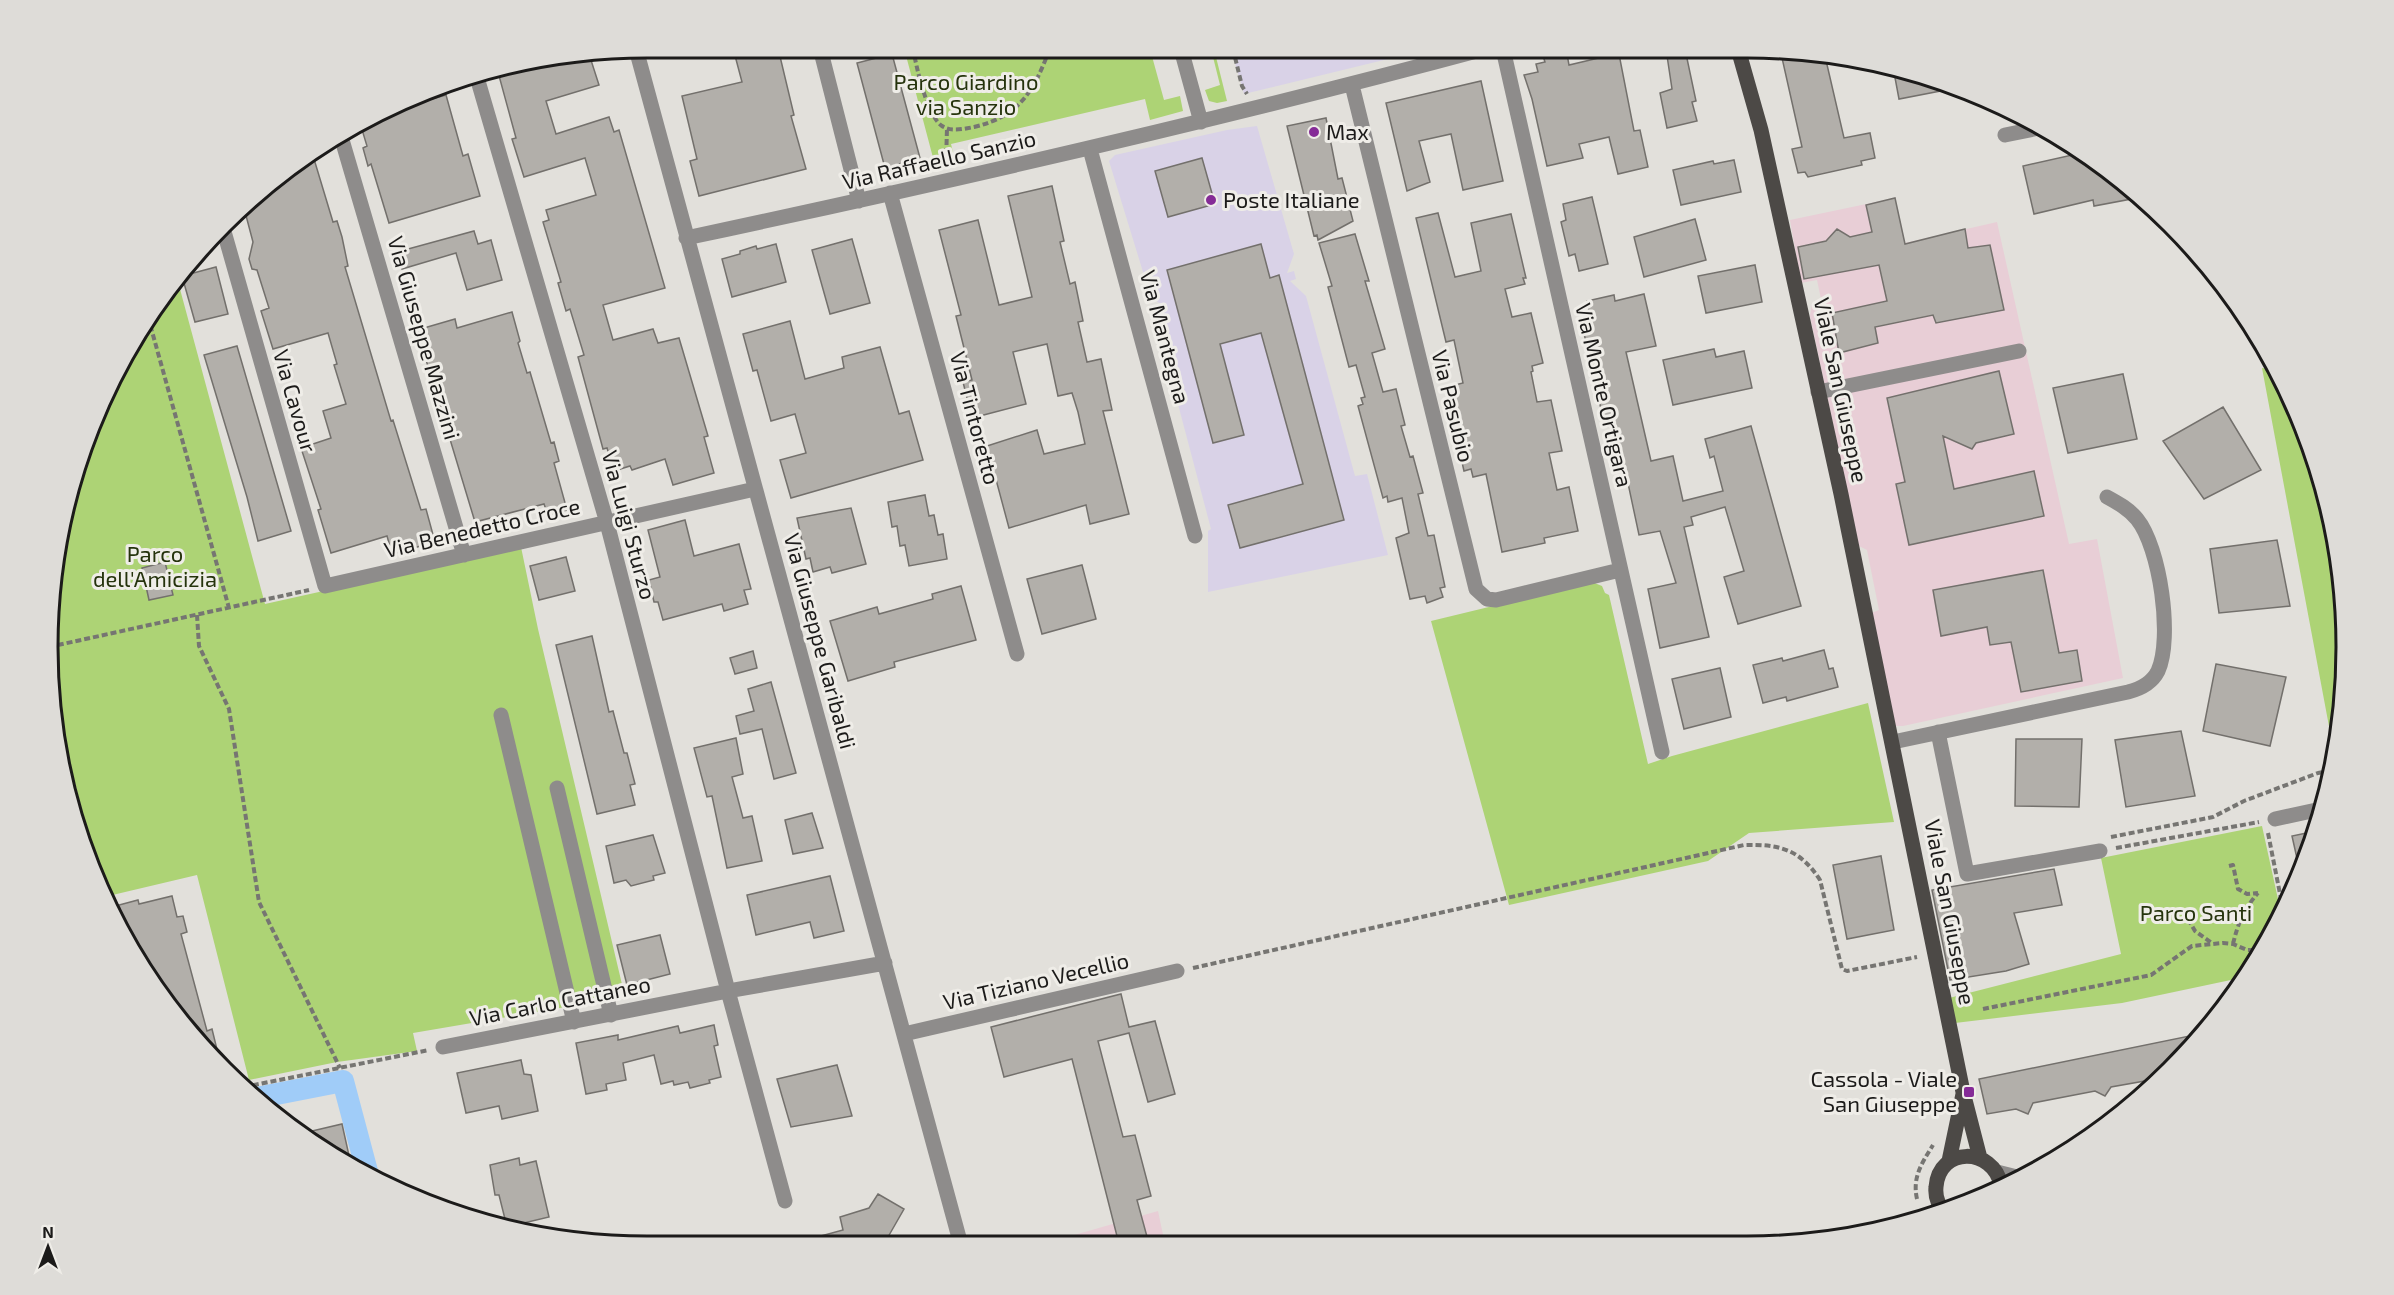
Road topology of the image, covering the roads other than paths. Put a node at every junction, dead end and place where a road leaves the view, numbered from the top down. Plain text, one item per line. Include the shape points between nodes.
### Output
1 (639, 58) edge
2 (823, 58) edge
3 (1183, 58) edge
4 (1450, 58) edge
5 (1505, 58) edge
6 (1741, 58) edge
7 (479, 84) edge
8 (1352, 84) junction
9 (1201, 122) junction
10 (2028, 130) edge
11 (2005, 135) dead end
12 (343, 143) edge
13 (1090, 149) junction
14 (890, 194) junction
15 (859, 201) junction
16 (226, 237) edge
17 (686, 238) junction
18 (2019, 351) dead end
19 (1818, 392) junction
20 (755, 489) junction
21 (2108, 497) dead end
22 (607, 523) junction
23 (1196, 536) dead end
24 (464, 555) junction
25 (1620, 570) junction
26 (325, 586) joint
27 (1017, 654) dead end
28 (501, 715) dead end
29 (1938, 732) junction
30 (1893, 742) junction
31 (1662, 752) dead end
32 (557, 788) dead end
33 (2311, 812) edge
34 (2269, 824) road end
35 (2101, 845) road end
36 (885, 963) junction
37 (1177, 971) road end
38 (728, 991) junction
39 (610, 1015) junction
40 (574, 1022) junction
41 (904, 1034) junction
42 (443, 1047) road end
43 (1963, 1092) junction
44 (1980, 1158) junction
45 (1949, 1161) junction
46 (1999, 1179) edge
47 (785, 1201) dead end
48 (1939, 1204) edge
49 (960, 1236) edge

1 - 17 street, Via Giuseppe Garibaldi
2 - 15 street
3 - 9 street
4 - 8 street, Via Raffaello Sanzio
5 - 25 street, Via Monte Ortigara
6 - 19 main road, Viale San Giuseppe via 1761,130
7 - 22 street, Via Luigi Sturzo
8 - 9 street, Via Raffaello Sanzio
8 - 25 street, Via Pasubio via 1476,590 1487,599 1496,600
9 - 13 street, Via Raffaello Sanzio
10 - 11 street
12 - 24 street, Via Giuseppe Mazzini
13 - 14 street, Via Raffaello Sanzio
13 - 23 street, Via Mantegna
14 - 15 street, Via Raffaello Sanzio
14 - 27 street, Via Tintoretto
15 - 17 street, Via Raffaello Sanzio
16 - 26 street, Via Cavour
17 - 20 street, Via Giuseppe Garibaldi
18 - 19 street
19 - 30 main road, Viale San Giuseppe
20 - 22 street, Via Benedetto Croce
20 - 36 street, Via Giuseppe Garibaldi
21 - 29 street via 2137,519 2157,567 2164,617 2163,653 2157,673 2144,686 2128,692
22 - 24 street, Via Benedetto Croce
22 - 38 street, Via Luigi Sturzo
24 - 26 street, Via Benedetto Croce
25 - 31 street, Via Monte Ortigara
28 - 40 street
29 - 30 street
29 - 35 street via 1967,874
30 - 43 main road, Viale San Giuseppe
32 - 39 street, Via Carlo Cattaneo
33 - 34 street
36 - 38 street, Via Carlo Cattaneo
36 - 41 street, Via Giuseppe Garibaldi
37 - 41 street, Via Tiziano Vecellio
38 - 39 street, Via Carlo Cattaneo
38 - 47 street, Via Luigi Sturzo
39 - 40 street, Via Carlo Cattaneo
40 - 42 street, Via Carlo Cattaneo
41 - 49 street, Via Giuseppe Garibaldi
43 - 44 main road, Viale San Giuseppe
43 - 45 main road, Viale San Giuseppe
44 - 45 main road via 1961,1156
44 - 46 main road via 1994,1167
45 - 48 main road, Viale San Giuseppe via 1940,1171 1936,1185

